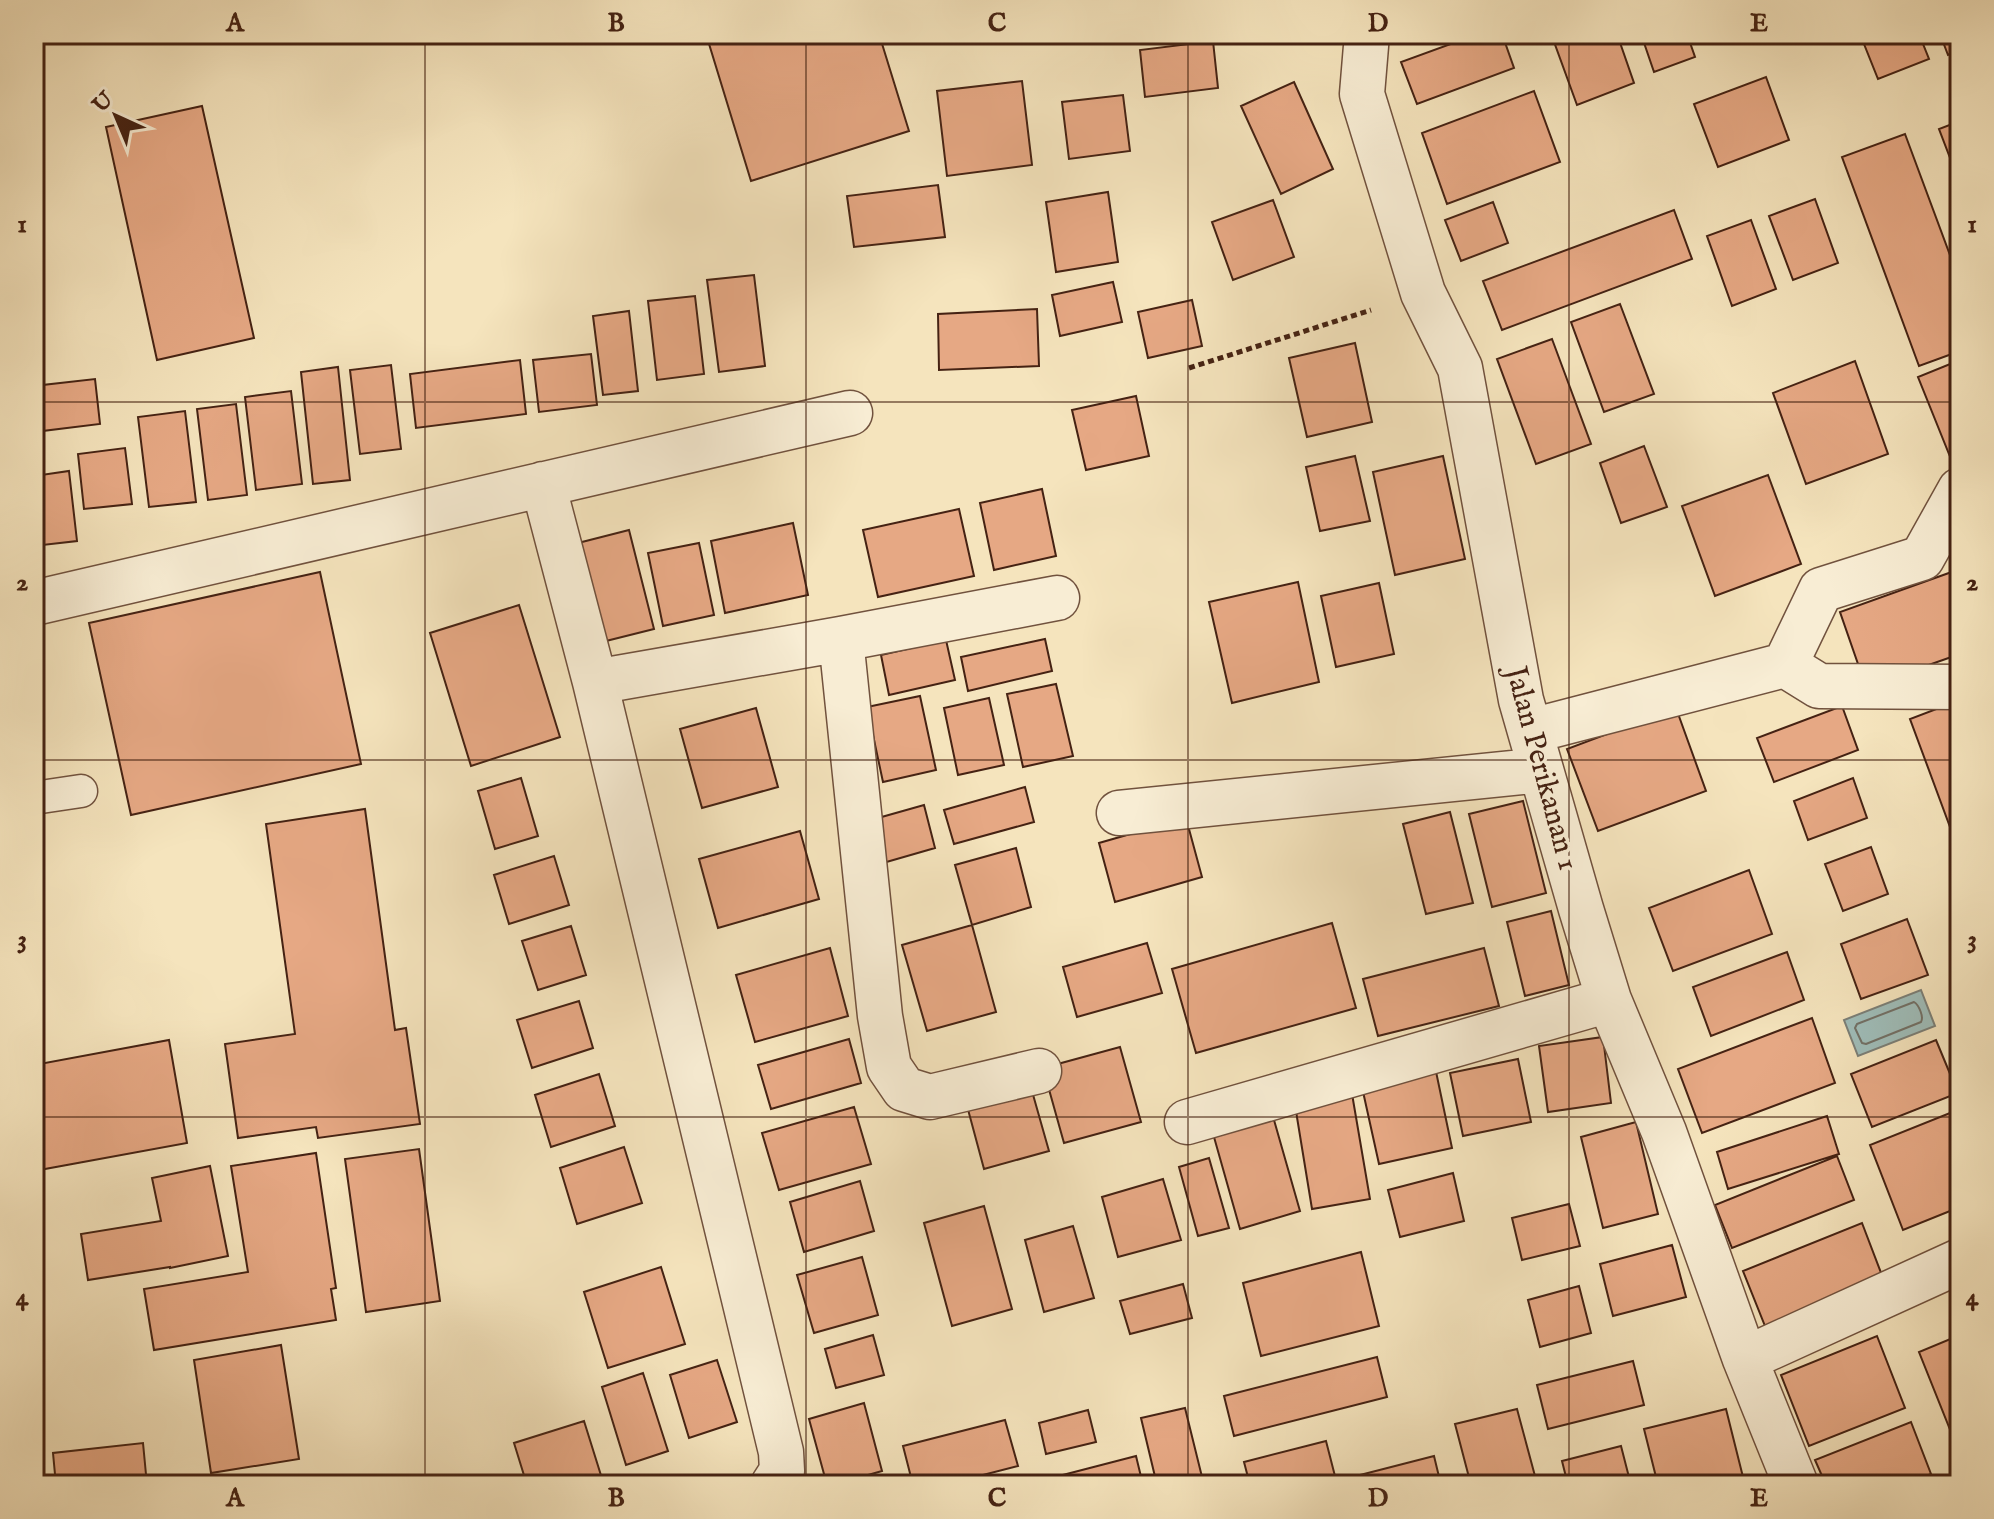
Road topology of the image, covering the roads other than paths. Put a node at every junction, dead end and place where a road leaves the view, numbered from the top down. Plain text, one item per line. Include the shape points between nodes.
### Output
1 (1367, 34) edge
2 (850, 413) dead end
3 (543, 484) junction
4 (1960, 490) edge
5 (1057, 598) dead end
6 (34, 603) edge
7 (841, 639) junction
8 (1785, 665) junction
9 (595, 682) junction
10 (1960, 687) edge
11 (1536, 750) junction
12 (81, 791) dead end
13 (34, 798) edge
14 (1119, 813) dead end
15 (1609, 1000) junction
16 (1039, 1071) dead end
17 (1187, 1122) dead end
18 (1960, 1261) edge
19 (1745, 1359) junction
20 (773, 1485) edge
21 (1796, 1485) edge

1 - 11 street, Jalan Perikanan 1 via 1362,94 1423,293 1460,368 1521,700
2 - 3 street
3 - 6 street
3 - 9 street
4 - 8 street via 1922,558 1821,590
5 - 7 street
7 - 9 street
7 - 16 street via 889,1067 904,1089 930,1097
8 - 10 street via 1819,686
8 - 11 street
9 - 20 street via 781,1452 782,1471
11 - 14 street
11 - 15 street, Jalan Perikanan 1
12 - 13 lane
15 - 17 street
15 - 19 street, Jalan Perikanan 1 via 1664,1132
18 - 19 street
19 - 21 street, Jalan Perikanan 1

